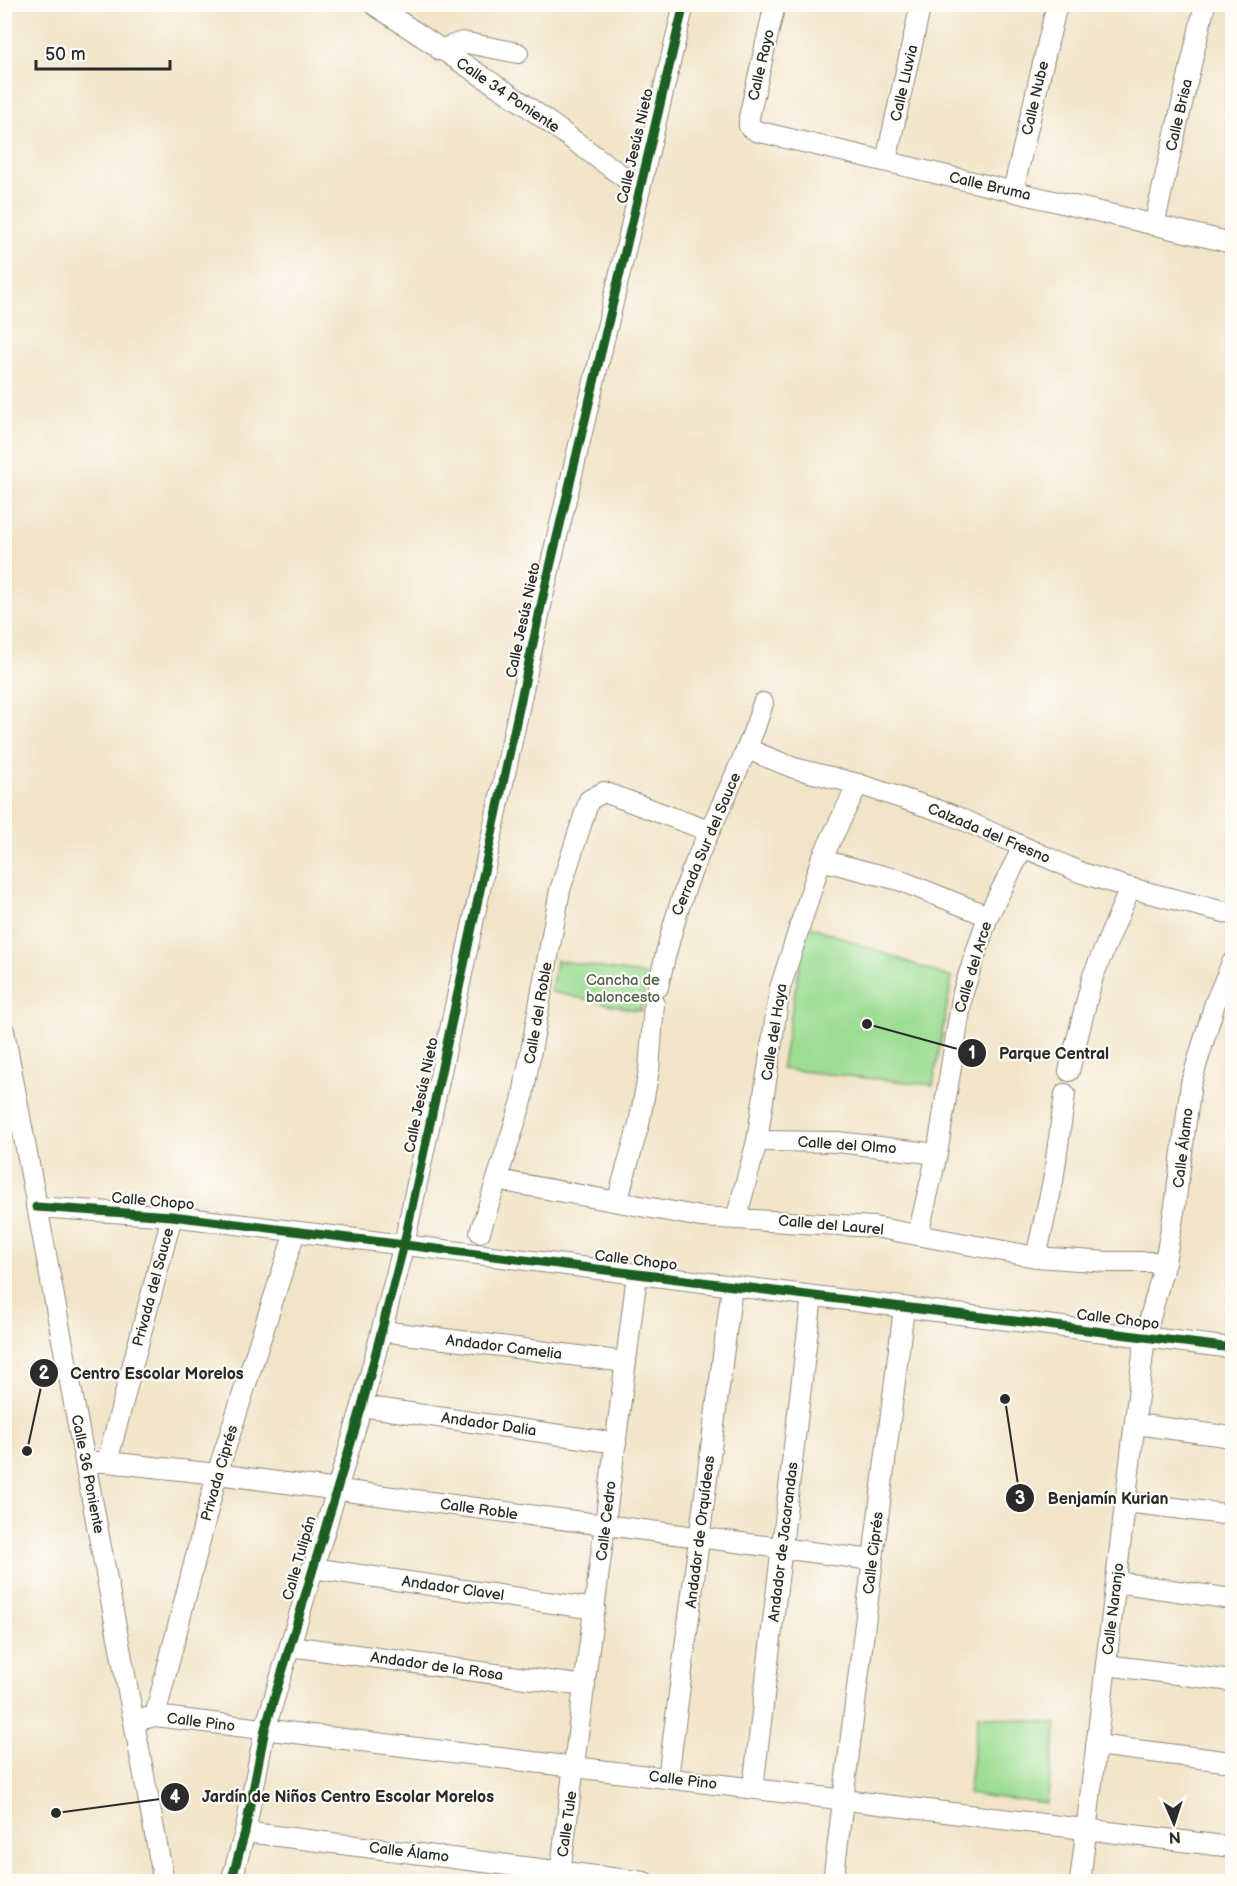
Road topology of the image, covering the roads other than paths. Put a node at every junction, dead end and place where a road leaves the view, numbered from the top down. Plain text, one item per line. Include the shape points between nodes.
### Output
1 (372, 4) edge
2 (684, 4) edge
3 (775, 4) edge
4 (921, 4) edge
5 (1057, 4) edge
6 (1205, 4) edge
7 (440, 50) junction
8 (518, 53) dead end
9 (750, 126) joint
10 (886, 161) junction
11 (640, 189) junction
12 (1013, 191) junction
13 (1154, 225) junction
14 (1233, 243) edge
15 (763, 703) dead end
16 (747, 749) junction
17 (858, 784) junction
18 (709, 831) junction
19 (1023, 847) junction
20 (821, 860) junction
21 (1130, 888) junction
22 (1233, 914) edge
23 (988, 916) junction
24 (1233, 963) edge
25 (4, 1031) edge
26 (1069, 1071) dead end
27 (1065, 1094) dead end
28 (757, 1141) junction
29 (937, 1154) junction
30 (498, 1180) junction
31 (617, 1202) junction
32 (36, 1207) junction
33 (172, 1216) junction
34 (736, 1219) junction
35 (295, 1232) junction
36 (480, 1232) dead end
37 (918, 1235) junction
38 (404, 1244) junction
39 (1036, 1257) junction
40 (1165, 1262) junction
41 (637, 1275) junction
42 (732, 1287) junction
43 (812, 1296) junction
44 (904, 1308) junction
45 (382, 1331) junction
46 (1145, 1337) junction
47 (1233, 1348) edge
48 (626, 1362) junction
49 (362, 1406) junction
50 (1135, 1424) junction
51 (1233, 1437) edge
52 (616, 1443) junction
53 (85, 1462) junction
54 (107, 1462) junction
55 (217, 1474) junction
56 (335, 1489) junction
57 (1126, 1502) junction
58 (1233, 1515) edge
59 (605, 1526) junction
60 (699, 1538) junction
61 (782, 1548) junction
62 (872, 1560) junction
63 (312, 1568) junction
64 (1116, 1582) junction
65 (1233, 1599) edge
66 (595, 1609) junction
67 (290, 1646) junction
68 (1106, 1665) junction
69 (1233, 1681) edge
70 (585, 1686) junction
71 (155, 1716) junction
72 (135, 1720) junction
73 (265, 1730) junction
74 (1096, 1745) junction
75 (1233, 1762) edge
76 (574, 1767) junction
77 (668, 1778) junction
78 (753, 1788) junction
79 (842, 1799) junction
80 (1086, 1829) junction
81 (245, 1832) junction
82 (1233, 1847) edge
83 (560, 1876) edge
84 (164, 1881) edge
85 (231, 1881) edge
86 (644, 1881) edge
87 (833, 1881) edge
88 (1080, 1881) edge

1 - 7 street, Calle 34 Poniente
2 - 11 street, Calle Jesús Nieto
3 - 9 street, Calle Rayo
4 - 10 street, Calle Lluvia
5 - 12 street, Calle Nube
6 - 13 street, Calle Brisa
7 - 8 street via 462,42
7 - 11 street, Calle 34 Poniente via 524,104
9 - 10 street, Calle Bruma via 756,131
10 - 12 street, Calle Bruma
11 - 38 street, Calle Jesús Nieto via 544,592
12 - 13 street, Calle Bruma
13 - 14 street, Calle Bruma
15 - 16 street, Cerrada Sur del Sauce
16 - 17 street, Calzada del Fresno via 803,771
16 - 18 street, Cerrada Sur del Sauce
17 - 19 street, Calzada del Fresno via 950,814
17 - 20 street, Calle del Haya
18 - 30 street, Calle del Roble via 604,792 589,800 560,890 522,1101
18 - 31 street, Cerrada Sur del Sauce via 674,922 656,996 639,1124
19 - 21 street, Calzada del Fresno via 1082,873
19 - 23 street, Calle del Arce
20 - 23 street via 899,880
20 - 28 street, Calle del Haya via 780,988
21 - 22 street, Calzada del Fresno
21 - 26 street via 1093,976
23 - 29 street, Calle del Arce via 963,992
24 - 40 street, Calle Álamo via 1215,1003 1191,1083
25 - 32 street, Calle 36 Poniente
27 - 39 street via 1053,1181
28 - 29 street, Calle del Olmo via 838,1142
28 - 34 street, Calle del Haya
29 - 37 street, Calle del Arce
30 - 31 street, Calle del Laurel
30 - 36 street, Calle del Roble
31 - 34 street, Calle del Laurel
32 - 33 street, Calle Chopo
32 - 53 street, Calle 36 Poniente
33 - 35 street, Calle Chopo
33 - 54 street, Privada del Sauce
34 - 37 street, Calle del Laurel via 824,1222
35 - 38 street, Calle Chopo
35 - 55 street, Privada Ciprés
37 - 39 street, Calle del Laurel
38 - 41 street, Calle Chopo
38 - 45 street, Calle Tulipán
39 - 40 street, Calle del Laurel
40 - 46 street, Calle Álamo
41 - 42 street, Calle Chopo
41 - 48 street, Calle Cedro
42 - 43 street, Calle Chopo
42 - 60 street, Andador de Orquídeas
43 - 44 street, Calle Chopo
43 - 61 street, Andador de Jacarandas
44 - 46 street, Calle Chopo
44 - 62 street, Calle Ciprés
45 - 48 street, Andador Camelia
45 - 49 street, Calle Tulipán
46 - 47 street, Calle Chopo
46 - 50 street, Calle Naranjo
48 - 52 street, Calle Cedro
49 - 52 street, Andador Dalia
49 - 56 street, Calle Tulipán
50 - 51 street
50 - 57 street, Calle Naranjo
52 - 59 street, Calle Cedro
53 - 54 street, Calle Roble
53 - 72 street, Calle 36 Poniente
54 - 55 street, Calle Roble
55 - 56 street, Calle Roble
55 - 71 street, Privada Ciprés
56 - 59 street, Calle Roble
56 - 63 street, Calle Tulipán
57 - 58 street
57 - 64 street, Calle Naranjo
59 - 60 street, Calle Roble
59 - 66 street, Calle Cedro
60 - 61 street, Calle Roble
60 - 77 street, Andador de Orquídeas
61 - 62 street, Calle Roble
61 - 78 street, Andador de Jacarandas
62 - 79 street, Calle Ciprés
63 - 66 street, Andador Clavel
63 - 67 street, Calle Tulipán
64 - 65 street
64 - 68 street, Calle Naranjo
66 - 70 street, Calle Cedro
67 - 70 street, Andador de la Rosa
67 - 73 street, Calle Tulipán
68 - 69 street
68 - 74 street, Calle Naranjo
70 - 76 street, Calle Cedro
71 - 72 street, Calle Pino
71 - 73 street, Calle Pino
72 - 84 street, Calle 36 Poniente
73 - 76 street, Calle Pino
73 - 81 street, Calle Tulipán
74 - 75 street
74 - 80 street, Calle Naranjo
76 - 77 street, Calle Pino
76 - 83 street, Calle Tule
77 - 78 street, Calle Pino
78 - 79 street, Calle Pino
79 - 80 street, Calle Pino
79 - 87 street, Calle Ciprés
80 - 82 street, Calle Pino
80 - 88 street, Calle Naranjo
81 - 83 street, Calle Álamo
81 - 85 street, Calle Tulipán
83 - 86 street, Calle Álamo

